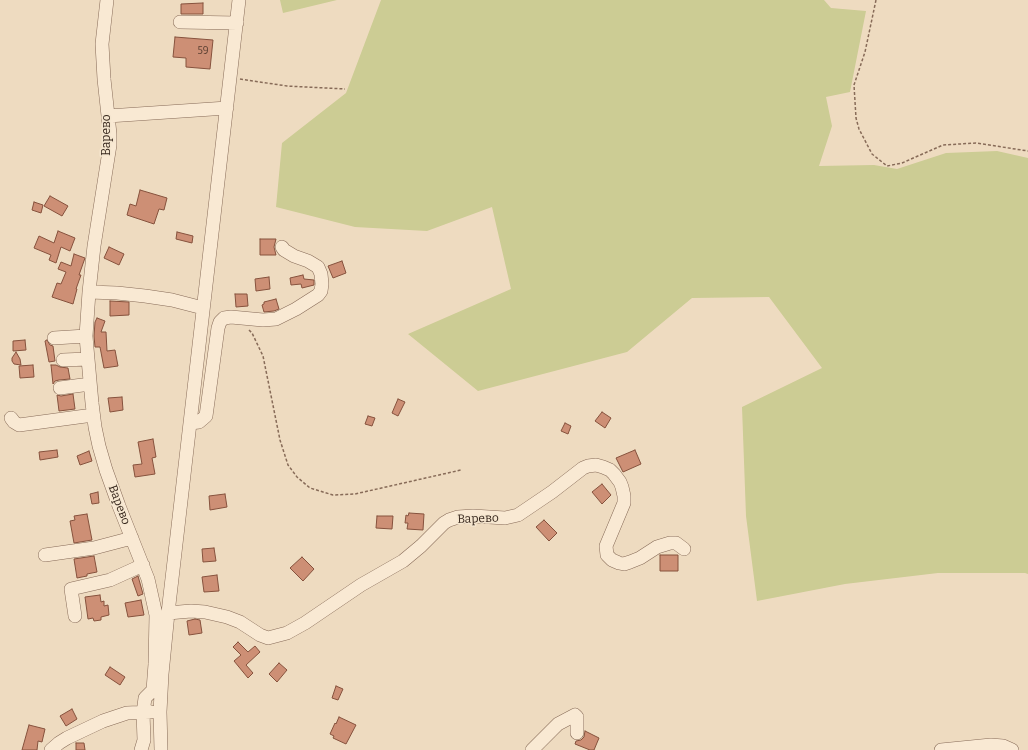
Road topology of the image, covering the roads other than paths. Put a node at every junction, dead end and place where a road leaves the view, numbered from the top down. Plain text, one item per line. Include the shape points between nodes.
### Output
1 (107, 0) edge
2 (239, 0) edge
3 (180, 22) dead end
4 (237, 23) junction
5 (227, 108) junction
6 (108, 116) junction
7 (282, 247) dead end
8 (89, 292) junction
9 (203, 308) junction
10 (86, 336) junction
11 (54, 338) dead end
12 (88, 359) junction
13 (63, 360) dead end
14 (90, 384) junction
15 (60, 388) dead end
16 (93, 415) junction
17 (11, 418) dead end
18 (190, 422) junction
19 (132, 538) junction
20 (684, 549) dead end
21 (45, 555) dead end
22 (143, 565) junction
23 (168, 613) junction
24 (75, 616) dead end
25 (160, 712) junction
26 (143, 713) junction
27 (577, 733) dead end
28 (51, 750) edge
29 (141, 750) edge
30 (161, 750) edge
31 (532, 750) edge
32 (941, 750) edge
33 (1012, 750) edge

1 - 6 street, Варево via 102,44
2 - 4 street
3 - 4 street
4 - 5 street
5 - 6 street
5 - 9 street
6 - 8 street, Варево via 110,145
7 - 18 street via 294,256 318,267 321,274 321,291 296,309 276,319 224,318 218,325 206,416 198,422
8 - 9 street via 145,296
8 - 10 street, Варево
9 - 18 street
10 - 11 street
10 - 12 street, Варево
12 - 13 street
12 - 14 street, Варево
14 - 15 street
14 - 16 street, Варево
16 - 17 street via 19,425
16 - 19 street, Варево via 106,470
18 - 23 street
19 - 21 street via 94,548
19 - 22 street, Варево
20 - 23 street, Варево via 676,543 670,543 624,564 612,560 607,555 606,546 624,503 624,496 620,482 614,474 596,465 583,468 518,515 505,518 458,517 449,520 403,561 287,633 268,638 227,617 191,611
22 - 24 street via 110,580 71,589
22 - 26 street, Варево via 156,615 156,657 153,690 145,698
23 - 25 street
25 - 26 street
25 - 30 street
26 - 28 street via 127,713 103,721 67,738
26 - 29 street, Варево via 144,740
27 - 31 street via 575,715 558,724
32 - 33 street via 991,745

